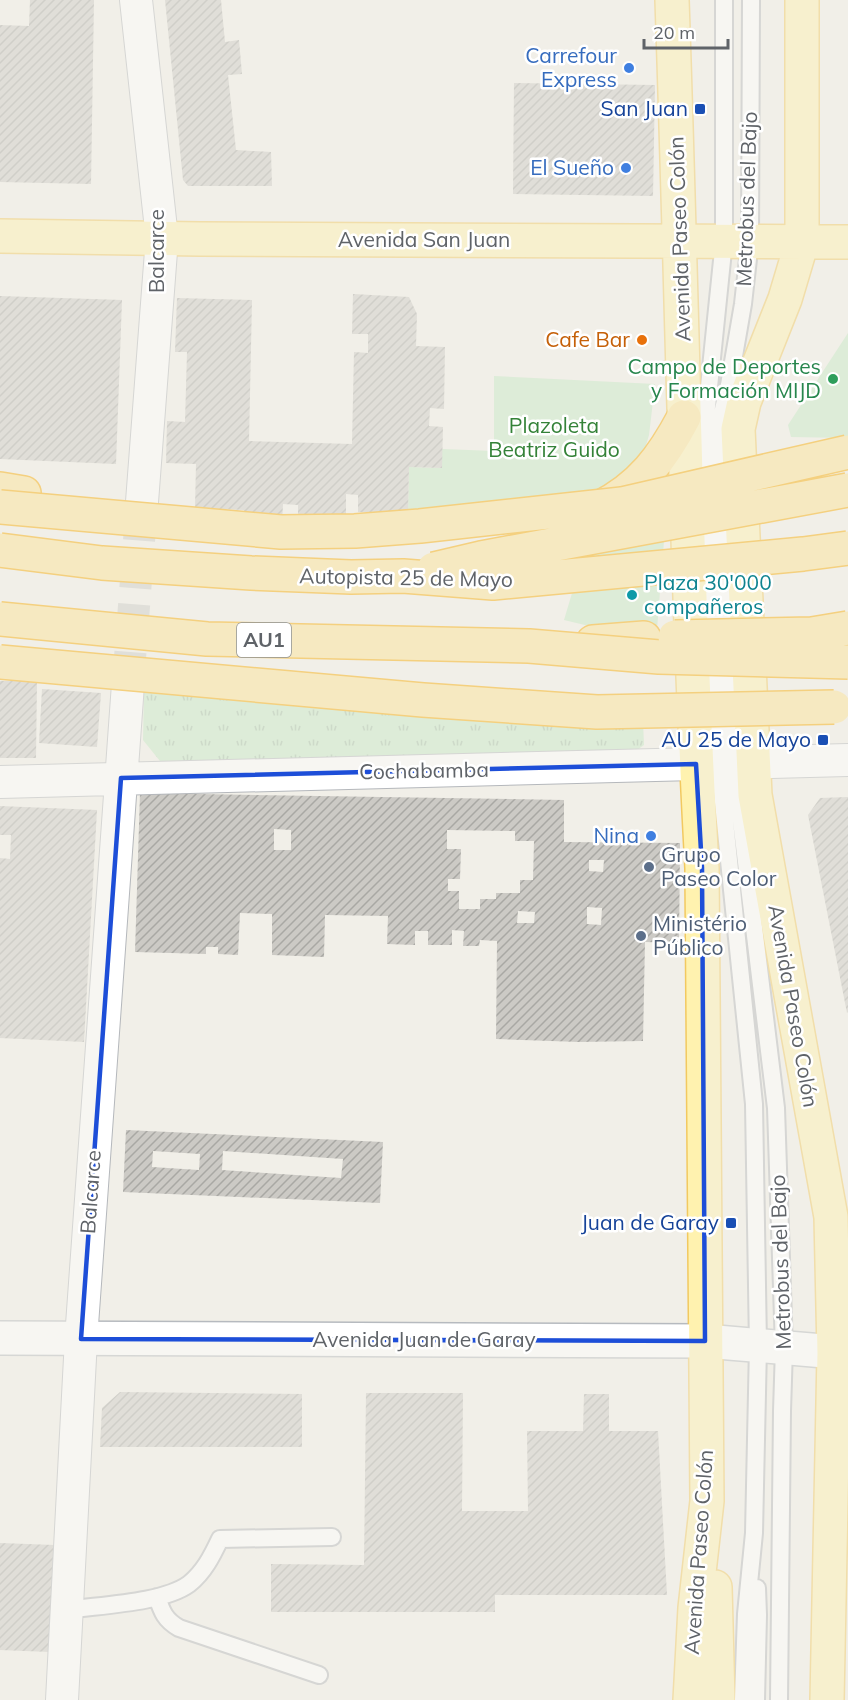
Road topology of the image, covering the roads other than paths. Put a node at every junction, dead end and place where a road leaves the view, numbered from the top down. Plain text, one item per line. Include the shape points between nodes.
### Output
1 (136, 0) edge
2 (672, 0) edge
3 (723, 0) edge
4 (751, 0) edge
5 (802, 0) edge
6 (0, 236) edge
7 (162, 238) junction
8 (681, 241) junction
9 (737, 241) junction
10 (802, 242) junction
11 (848, 242) edge
12 (684, 417) junction
13 (848, 452) edge
14 (0, 489) edge
15 (848, 490) edge
16 (142, 502) tunnel mouth
17 (0, 507) edge
18 (848, 548) edge
19 (0, 550) edge
20 (403, 576) junction
21 (0, 619) edge
22 (848, 628) edge
23 (529, 646) junction
24 (0, 662) edge
25 (848, 662) edge
26 (128, 684) tunnel mouth
27 (841, 706) edge
28 (848, 760) edge
29 (725, 763) junction
30 (121, 778) junction
31 (0, 782) edge
32 (0, 1338) edge
33 (81, 1339) junction
34 (705, 1341) junction
35 (771, 1347) junction
36 (841, 1353) edge
37 (707, 1501) junction
38 (754, 1533) junction
39 (332, 1537) dead end
40 (157, 1597) junction
41 (67, 1610) junction
42 (319, 1674) dead end
43 (62, 1700) edge
44 (690, 1700) edge
45 (718, 1700) edge
46 (744, 1700) edge
47 (756, 1700) edge
48 (779, 1700) edge
49 (827, 1700) edge

1 - 7 street, Balcarce
2 - 8 main road, Avenida Paseo Colón
3 - 9 lane, Metrobus del Bajo
4 - 9 lane, Metrobus del Bajo
5 - 10 main road, Avenida Paseo Colón
6 - 7 main road, Avenida San Juan
7 - 8 main road, Avenida San Juan
7 - 16 street, Balcarce
8 - 9 main road, Avenida San Juan
8 - 12 main road, Avenida Paseo Colón
9 - 10 main road, Avenida San Juan
9 - 29 lane, Metrobus del Bajo via 743,304 718,430
9 - 29 lane, Metrobus del Bajo via 705,426
10 - 11 main road, Avenida San Juan
10 - 29 main road, Avenida Paseo Colón via 785,299 744,402 738,429
12 - 14 highway, bridge via 657,463 612,502 558,524 527,531 416,545 338,548 261,544 185,530 73,501
12 - 29 main road, Avenida Paseo Colón
13 - 17 highway, bridge via 622,504 355,531 280,532
15 - 20 highway, bridge
18 - 20 highway, Autopista 25 de Mayo, bridge via 492,583
19 - 20 highway, Autopista 25 de Mayo, bridge via 113,564 317,576
21 - 23 highway, AU1, bridge via 207,639
22 - 23 highway, bridge via 812,634 644,638
23 - 25 highway, AU1, bridge via 659,657
24 - 27 highway, bridge via 597,712
26 - 30 street, Balcarce
28 - 29 street, Cochabamba
29 - 30 street, Cochabamba
29 - 34 main road, Avenida Paseo Colón via 702,868
29 - 35 lane, Metrobus del Bajo
29 - 35 lane, Metrobus del Bajo via 742,826 776,1107
29 - 36 main road, Avenida Paseo Colón via 755,795 831,1217
30 - 31 street, Cochabamba
30 - 33 street, Balcarce
32 - 33 main road, Avenida Juan de Garay
33 - 34 main road, Avenida Juan de Garay
33 - 41 street, Balcarce
34 - 35 main road, Avenida Juan de Garay
34 - 37 main road, Avenida Paseo Colón
35 - 36 main road, Avenida Juan de Garay
35 - 38 lane, Metrobus del Bajo
35 - 48 lane, Metrobus del Bajo via 782,1411
36 - 49 main road, Avenida Paseo Colón
37 - 44 main road, Avenida Paseo Colón
37 - 45 main road via 717,1598
38 - 46 lane, Metrobus del Bajo via 746,1614
38 - 47 lane, Metrobus del Bajo via 758,1615
39 - 40 lane via 220,1539 207,1565 188,1585
40 - 41 lane
40 - 42 lane via 163,1615 179,1628
41 - 43 street, Balcarce

